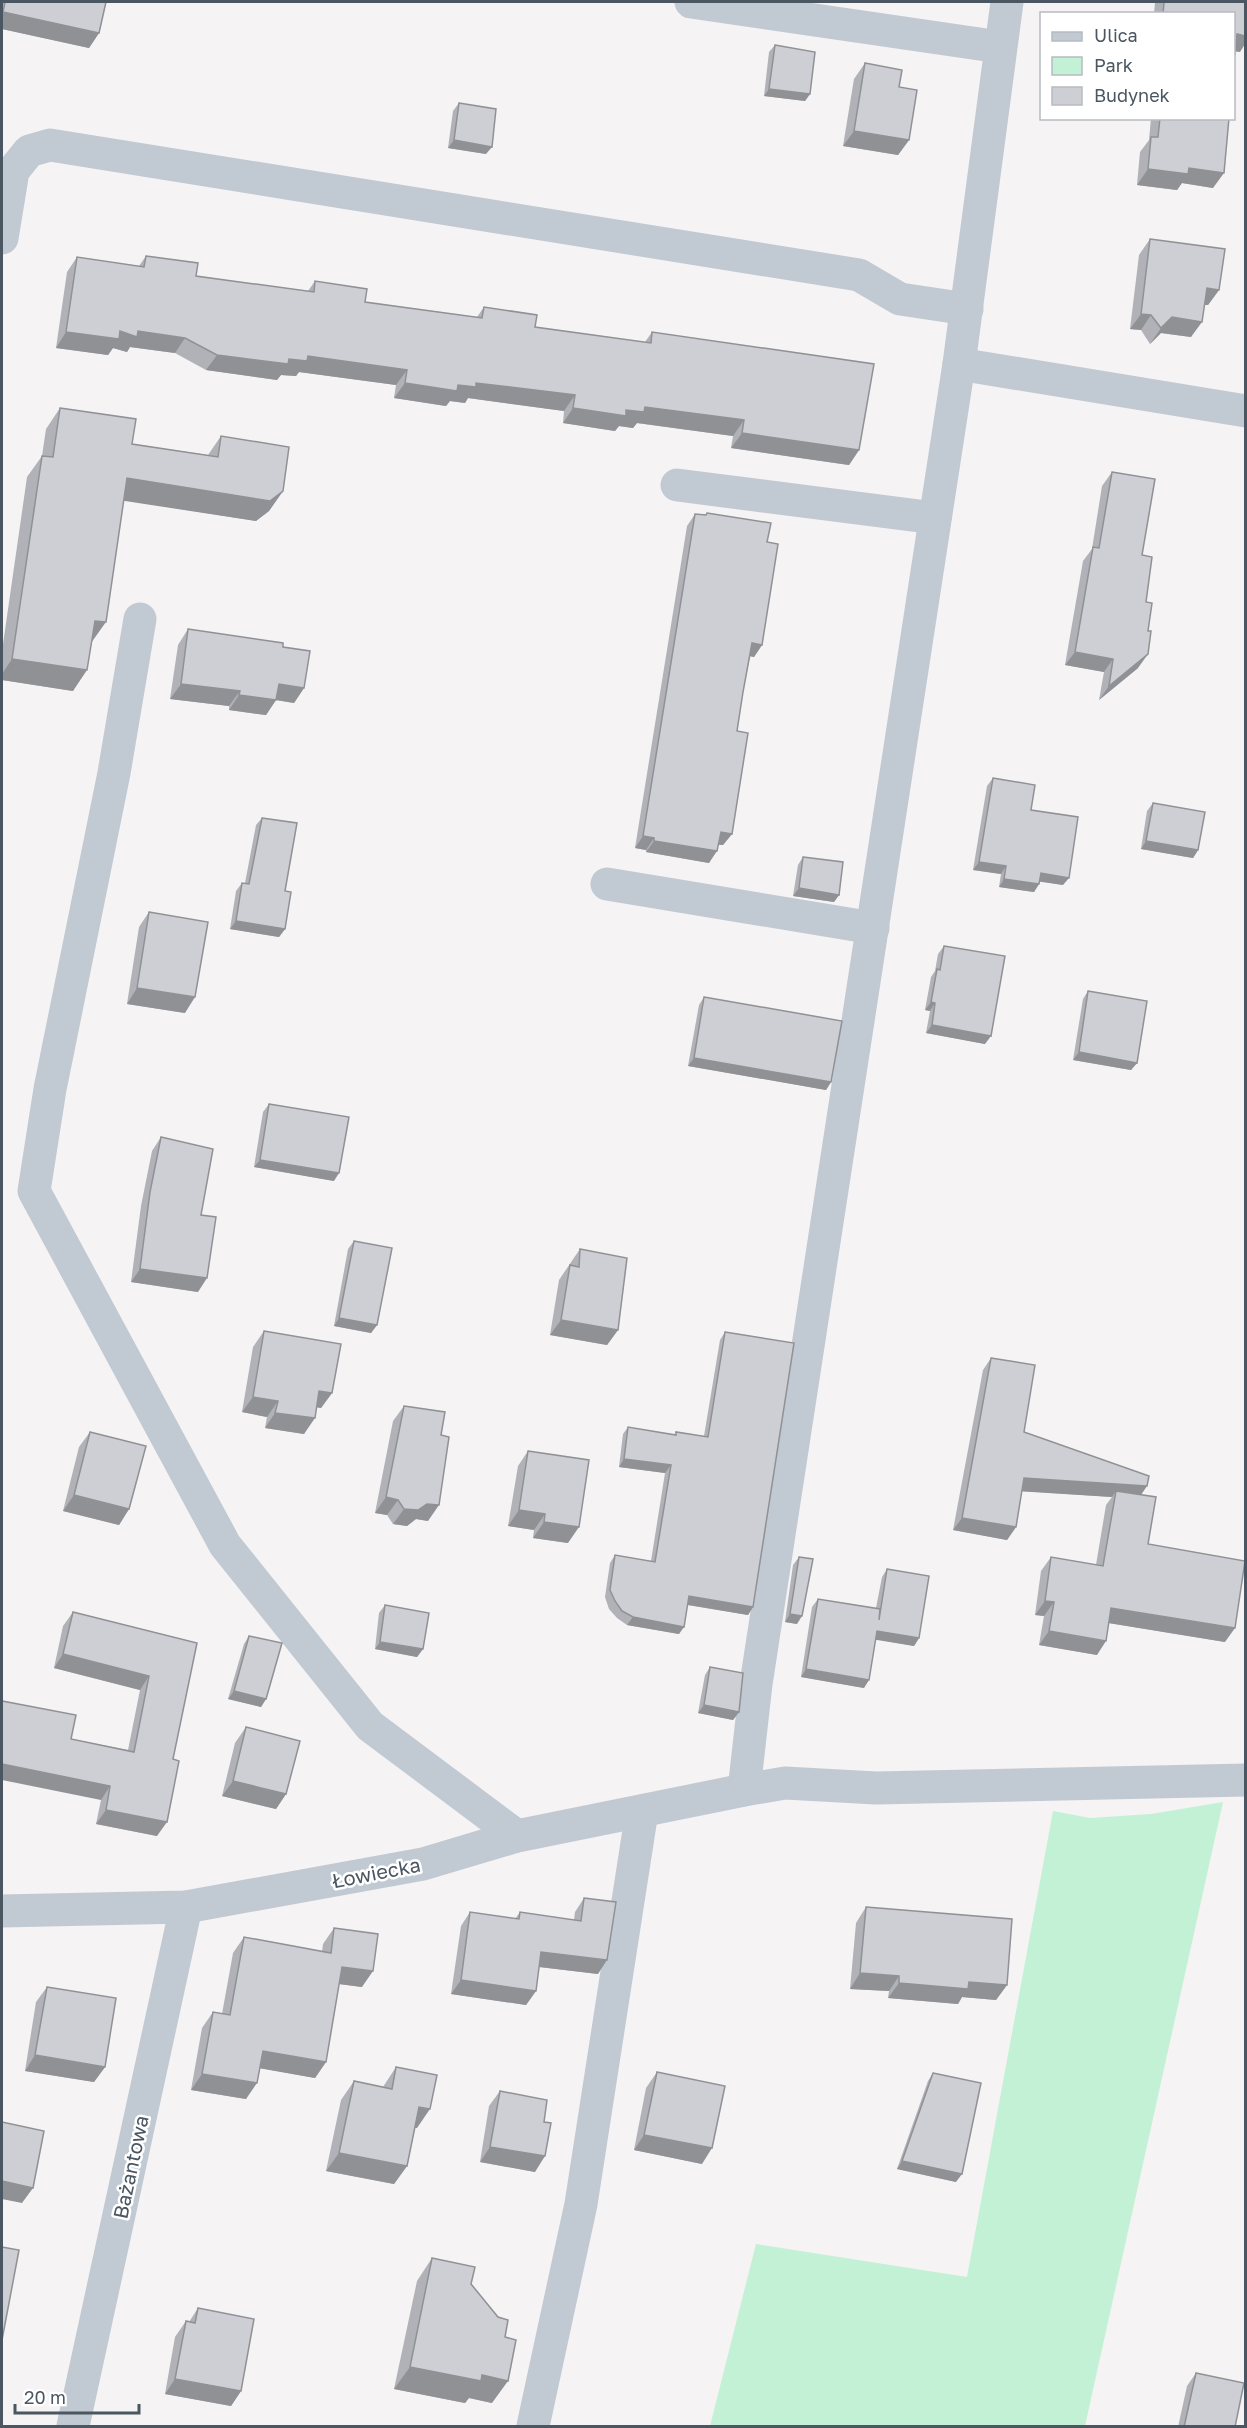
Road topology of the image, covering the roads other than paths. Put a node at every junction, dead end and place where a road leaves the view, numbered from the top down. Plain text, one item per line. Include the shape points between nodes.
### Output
1 (691, 2) edge
2 (1006, 2) edge
3 (1000, 47) junction
4 (2, 238) edge
5 (966, 309) junction
6 (959, 364) junction
7 (1245, 411) edge
8 (677, 484) dead end
9 (935, 518) junction
10 (140, 619) dead end
11 (608, 884) dead end
12 (873, 928) junction
13 (1245, 1780) edge
14 (744, 1790) junction
15 (642, 1811) junction
16 (517, 1836) junction
17 (186, 1907) junction
18 (2, 1911) edge
19 (73, 2427) edge
20 (533, 2427) edge

1 - 3 street
2 - 3 street
3 - 5 street
4 - 5 street via 13,171 29,151 50,145 860,275 900,299
5 - 6 street
6 - 7 street
6 - 9 street
8 - 9 street
9 - 12 street
10 - 16 street via 34,1191 225,1545 370,1726
11 - 12 street
12 - 14 street via 756,1684
13 - 14 street, Łowiecka via 876,1788 784,1783
14 - 15 street, Łowiecka
15 - 16 street, Łowiecka
15 - 20 street via 581,2204
16 - 17 street, Łowiecka via 423,1864
17 - 18 street, Łowiecka
17 - 19 street, Bażantowa

